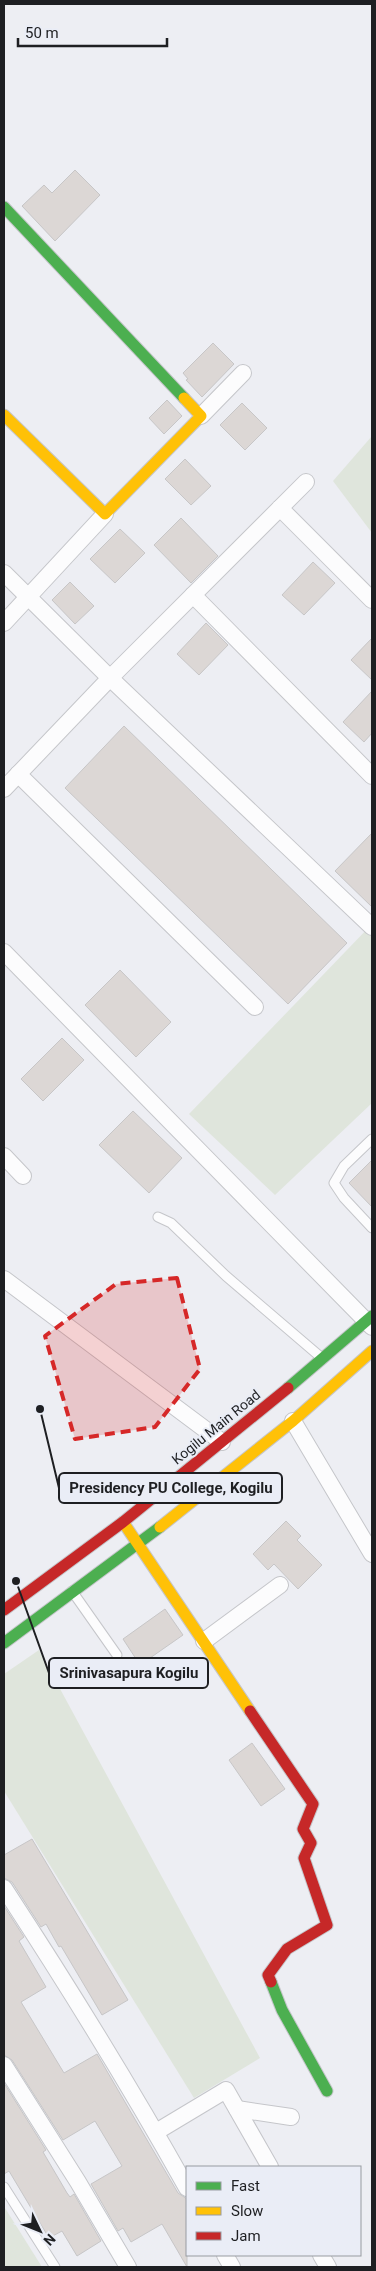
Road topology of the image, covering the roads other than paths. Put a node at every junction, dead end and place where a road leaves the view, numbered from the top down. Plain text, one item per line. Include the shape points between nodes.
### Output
1 (4, 207) edge
2 (243, 373) dead end
3 (4, 415) edge
4 (201, 416) junction
5 (306, 482) dead end
6 (280, 508) junction
7 (105, 514) junction
8 (4, 574) edge
9 (192, 595) junction
10 (28, 599) junction
11 (372, 600) edge
12 (4, 623) edge
13 (110, 678) junction
14 (18, 774) junction
15 (372, 776) edge
16 (4, 789) edge
17 (372, 927) edge
18 (4, 952) edge
19 (255, 1007) dead end
20 (372, 1139) edge
21 (4, 1156) edge
22 (24, 1176) dead end
23 (158, 1217) dead end
24 (372, 1228) edge
25 (4, 1279) edge
26 (371, 1321) edge
27 (372, 1351) edge
28 (324, 1359) junction
29 (293, 1421) junction
30 (222, 1442) junction
31 (122, 1522) junction
32 (138, 1544) junction
33 (372, 1554) edge
34 (280, 1585) dead end
35 (72, 1591) junction
36 (4, 1610) edge
37 (204, 1641) junction
38 (4, 1643) edge
39 (117, 1655) dead end
40 (4, 1888) edge
41 (4, 2065) edge
42 (328, 2091) dead end
43 (237, 2109) junction
44 (290, 2117) dead end
45 (156, 2132) junction
46 (269, 2166) edge
47 (186, 2186) edge
48 (5, 2192) edge
49 (226, 2256) edge
50 (322, 2256) edge
51 (55, 2267) edge
52 (128, 2267) edge
53 (232, 2267) edge
54 (328, 2267) edge

1 - 4 street
2 - 4 street
3 - 7 street
4 - 7 street
5 - 6 street
6 - 9 street
6 - 11 street
7 - 10 street
8 - 10 street
9 - 13 street
9 - 15 street
10 - 12 street
10 - 13 street
13 - 14 street
13 - 17 street
14 - 16 street
14 - 19 street
18 - 26 street
20 - 24 lane via 344,1166 334,1183
21 - 22 street
23 - 28 lane via 171,1222 226,1276
25 - 30 street
26 - 28 street, Kogilu Main Road
27 - 29 street
28 - 30 street, Kogilu Main Road
29 - 32 street
29 - 33 street
30 - 31 street, Kogilu Main Road
31 - 32 street
31 - 36 street, Kogilu Main Road
32 - 35 street
32 - 37 street
34 - 37 street
35 - 38 street
35 - 39 lane
37 - 42 street via 313,1804 303,1829 310,1843 304,1858 327,1925 287,1949 268,1975 282,2010
40 - 45 street
41 - 52 street
43 - 44 street
43 - 45 street via 226,2090
43 - 46 street
45 - 47 street
48 - 51 lane
49 - 53 street
50 - 54 street

